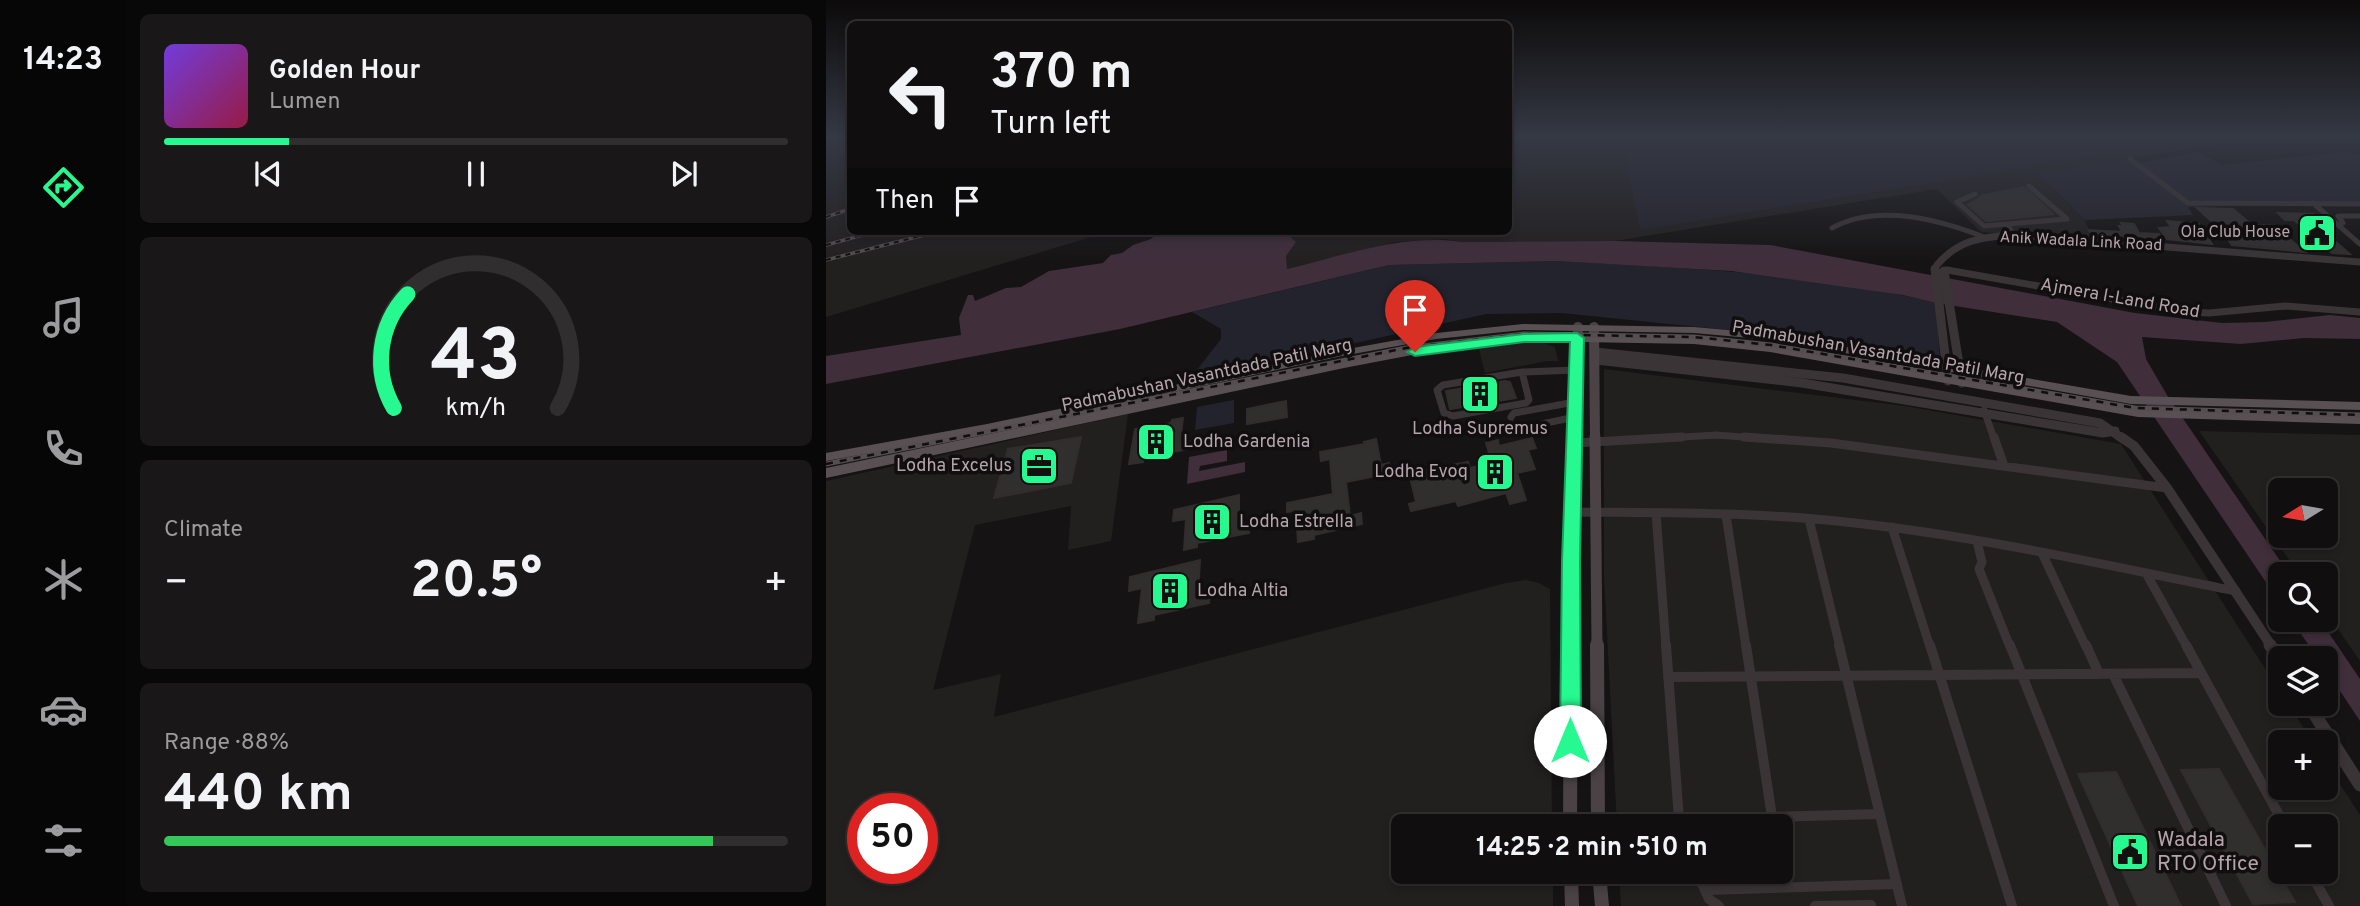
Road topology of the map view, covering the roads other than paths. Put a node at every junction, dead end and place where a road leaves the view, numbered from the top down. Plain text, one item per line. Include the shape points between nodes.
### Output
1 (2155, 178) edge
2 (2029, 186) dead end
3 (1975, 194) dead end
4 (2313, 203) junction
5 (2360, 204) edge
6 (2360, 216) edge
7 (2008, 224) junction
8 (1832, 228) dead end
9 (2013, 235) junction
10 (1984, 237) junction
11 (2358, 238) edge
12 (2360, 262) edge
13 (1936, 269) junction
14 (1946, 271) junction
15 (2360, 312) edge
16 (1578, 332) junction
17 (1594, 333) junction
18 (1595, 356) junction
19 (1710, 366) junction
20 (1576, 370) junction
21 (1522, 372) junction
22 (1947, 375) junction
23 (1962, 377) junction
24 (1843, 378) junction
25 (1842, 390) junction
26 (2175, 401) joint
27 (1575, 402) junction
28 (2360, 406) edge
29 (1984, 408) junction
30 (2184, 415) joint
31 (1575, 417) junction
32 (2360, 420) edge
33 (930, 438) junction
34 (902, 443) junction
35 (1576, 443) junction
36 (1595, 443) junction
37 (924, 453) junction
38 (826, 457) edge
39 (896, 459) junction
40 (2004, 466) junction
41 (826, 473) edge
42 (2168, 488) junction
43 (1574, 512) junction
44 (1595, 513) junction
45 (1656, 513) junction
46 (1726, 514) junction
47 (1809, 519) junction
48 (1892, 527) junction
49 (1977, 541) junction
50 (2042, 553) junction
51 (2146, 573) junction
52 (2236, 591) junction
53 (2271, 646) edge
54 (1937, 673) junction
55 (2022, 673) junction
56 (2201, 673) junction
57 (2099, 674) junction
58 (2113, 674) junction
59 (1751, 676) junction
60 (1847, 676) junction
61 (1668, 677) junction
62 (2316, 716) edge
63 (2360, 785) edge
64 (1570, 814) edge
65 (1598, 814) edge
66 (1679, 814) edge
67 (1772, 814) edge
68 (1880, 814) junction
69 (2278, 814) edge
70 (1793, 816) edge
71 (1571, 884) edge
72 (1601, 884) edge
73 (1701, 884) edge
74 (1897, 884) junction
75 (2317, 884) edge
76 (1704, 888) junction
77 (1871, 905) edge
78 (1572, 906) edge
79 (1602, 906) edge
80 (1719, 906) edge
81 (1815, 906) edge
82 (1902, 906) edge
83 (2012, 906) edge
84 (2114, 906) edge
85 (2226, 906) edge
86 (2329, 906) edge

1 - 4 street via 2188,203
2 - 7 street via 2067,219
3 - 7 street via 1957,202 1984,226
4 - 5 street
4 - 11 street
6 - 11 street via 2337,217
7 - 9 street
8 - 10 street via 1847,219 1886,215 1954,226
9 - 10 street, Anik Wadala Link Road
9 - 12 street, Anik Wadala Link Road
10 - 13 street, Anik Wadala Link Road via 1956,246
10 - 14 street via 1958,251
13 - 14 street
13 - 22 street
14 - 15 street, Ajmera l-Land Road via 2198,313 2285,306
14 - 23 street
16 - 17 main road, Padmabushan Vasantdada Patil Marg
16 - 20 main road
16 - 33 main road, Padmabushan Vasantdada Patil Marg via 1523,327 1436,336
16 - 37 main road, Padmabushan Vasantdada Patil Marg via 1357,362
17 - 18 main road
17 - 22 main road, Padmabushan Vasantdada Patil Marg via 1770,349
18 - 19 street
18 - 36 main road
19 - 24 street
19 - 25 street
20 - 21 street
20 - 27 main road
21 - 21 street via 1526,403 1453,416 1444,413 1437,390 1442,386
22 - 23 main road, Padmabushan Vasantdada Patil Marg
23 - 26 main road, Padmabushan Vasantdada Patil Marg via 2131,400
23 - 30 main road, Padmabushan Vasantdada Patil Marg via 2137,413
24 - 25 street
24 - 29 street
25 - 29 street
26 - 28 main road
27 - 31 main road
27 - 31 street via 1514,413 1512,420 1522,428
29 - 40 street
29 - 42 street via 2103,433 2115,431 2134,446
30 - 32 main road
31 - 35 main road
33 - 34 main road, Padmabushan Vasantdada Patil Marg
33 - 37 main road
34 - 38 main road, Padmabushan Vasantdada Patil Marg
34 - 39 main road
35 - 36 street
35 - 43 main road
36 - 40 street via 1716,435 1831,443
36 - 44 main road
37 - 39 main road, Padmabushan Vasantdada Patil Marg
39 - 41 main road, Padmabushan Vasantdada Patil Marg
40 - 42 street
42 - 52 street
43 - 44 street
43 - 64 main road
44 - 45 street
44 - 65 main road
45 - 46 street
45 - 61 street
46 - 47 street
46 - 59 street
47 - 48 street
47 - 60 street
48 - 49 street
48 - 54 street
49 - 50 street
49 - 55 street via 1979,569
50 - 51 street
50 - 57 street
51 - 52 street
51 - 56 street
52 - 53 street
54 - 55 street
54 - 60 street
54 - 83 street
55 - 57 street
55 - 84 street
56 - 58 street
56 - 69 street
57 - 58 street
58 - 85 street
59 - 60 street
59 - 61 street
59 - 67 street
60 - 68 street
61 - 66 street
62 - 63 street
68 - 70 street
68 - 74 street
71 - 78 main road
72 - 79 main road
73 - 76 street
74 - 76 street
74 - 82 street
75 - 86 street
76 - 80 street
77 - 81 street

